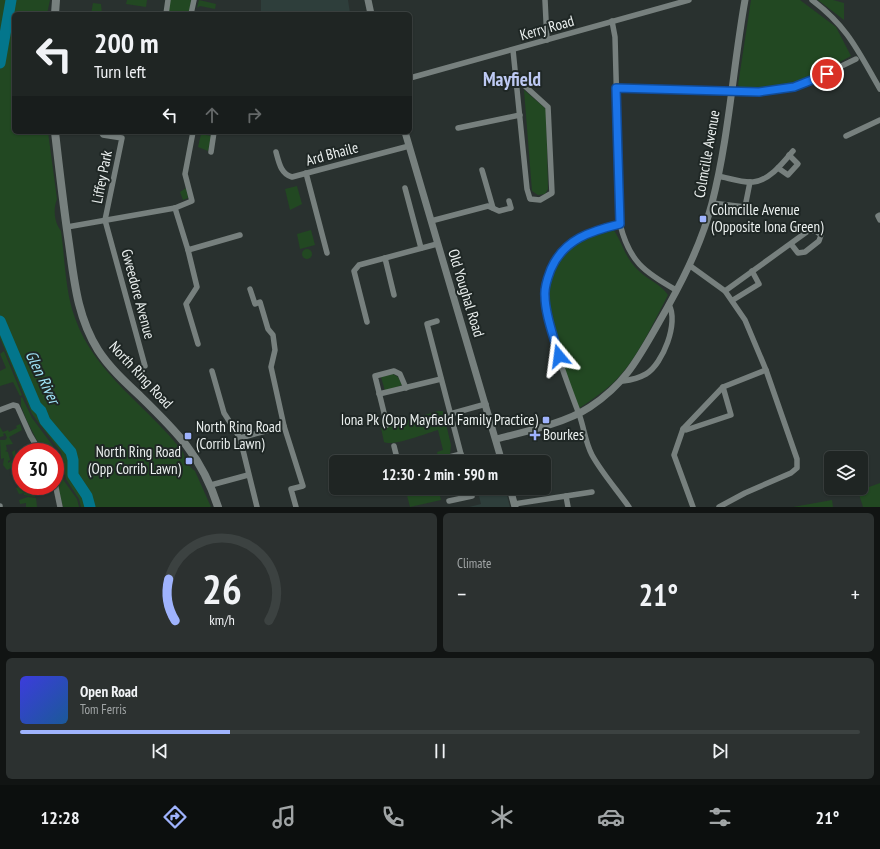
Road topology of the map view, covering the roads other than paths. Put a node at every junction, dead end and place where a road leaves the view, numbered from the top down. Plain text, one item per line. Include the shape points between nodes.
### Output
1 (56, 0) edge
2 (168, 0) edge
3 (194, 0) edge
4 (368, 0) edge
5 (545, 0) edge
6 (689, 0) edge
7 (745, 0) edge
8 (812, 0) edge
9 (682, 1) edge
10 (55, 12) edge
11 (166, 12) edge
12 (191, 12) edge
13 (371, 12) edge
14 (612, 21) junction
15 (546, 40) junction
16 (513, 50) junction
17 (856, 59) dead end
18 (412, 77) edge
19 (516, 78) junction
20 (616, 88) junction
21 (880, 89) edge
22 (731, 93) junction
23 (520, 115) junction
24 (880, 120) edge
25 (458, 128) dead end
26 (55, 134) edge
27 (102, 134) edge
28 (124, 134) edge
29 (193, 134) edge
30 (214, 134) edge
31 (406, 134) edge
32 (846, 136) dead end
33 (122, 138) junction
34 (409, 146) junction
35 (211, 152) dead end
36 (276, 152) dead end
37 (778, 168) junction
38 (482, 170) dead end
39 (306, 173) junction
40 (718, 176) junction
41 (750, 182) junction
42 (405, 188) dead end
43 (508, 201) dead end
44 (712, 203) junction
45 (174, 208) junction
46 (493, 208) junction
47 (880, 215) edge
48 (105, 220) junction
49 (880, 220) edge
50 (431, 221) junction
51 (620, 224) junction
52 (67, 228) junction
53 (240, 235) dead end
54 (437, 244) junction
55 (791, 244) junction
56 (421, 248) junction
57 (188, 250) junction
58 (327, 253) dead end
59 (385, 258) junction
60 (689, 265) junction
61 (752, 271) junction
62 (250, 288) dead end
63 (676, 290) junction
64 (725, 291) junction
65 (394, 295) dead end
66 (733, 300) junction
67 (669, 305) junction
68 (438, 321) dead end
69 (367, 322) dead end
70 (198, 344) dead end
71 (137, 368) dead end
72 (766, 370) junction
73 (212, 371) dead end
74 (441, 379) junction
75 (623, 381) junction
76 (723, 387) junction
77 (406, 388) junction
78 (380, 394) junction
79 (486, 404) junction
80 (0, 410) edge
81 (450, 414) junction
82 (579, 414) junction
83 (387, 425) dead end
84 (284, 426) junction
85 (683, 429) junction
86 (240, 438) junction
87 (496, 439) junction
88 (35, 443) edge
89 (394, 446) dead end
90 (460, 454) joint
91 (396, 455) edge
92 (456, 455) edge
93 (500, 455) edge
94 (248, 475) junction
95 (210, 485) junction
96 (592, 492) dead end
97 (58, 495) edge
98 (472, 495) edge
99 (512, 495) edge
100 (566, 496) junction
101 (449, 502) dead end
102 (515, 505) edge
103 (60, 507) edge
104 (218, 507) edge
105 (258, 507) edge
106 (296, 507) edge
107 (568, 507) edge
108 (629, 507) edge
109 (693, 507) edge
110 (719, 507) edge

1 - 10 main road
2 - 11 street
3 - 12 street
4 - 13 street
5 - 15 street
6 - 9 street, Kerry Road
7 - 22 street, Colmcille Avenue
8 - 21 street via 847,33
9 - 14 street, Kerry Road
14 - 15 street, Kerry Road
14 - 20 street via 615,37
15 - 16 street, Kerry Road
16 - 18 street, Kerry Road
16 - 19 street
17 - 22 street via 794,87
19 - 23 street
19 - 23 street via 548,107 552,193 540,200 530,199 527,189
20 - 22 street
20 - 51 street
22 - 40 street, Colmcille Avenue
23 - 25 street
24 - 32 street
26 - 52 main road, North Ring Road
27 - 33 street, Liffey Park
28 - 33 street, Liffey Park
29 - 45 street via 185,174 192,201
30 - 35 street
31 - 34 street, Old Youghal Road
33 - 48 street, Liffey Park
34 - 39 street, Ard Bhaile
34 - 50 street, Old Youghal Road
36 - 39 street, Ard Bhaile via 286,176
37 - 37 street via 791,153 798,164 788,175
37 - 41 street via 759,180
38 - 46 street
39 - 58 street
40 - 41 street
40 - 44 street, Colmcille Avenue
41 - 44 street via 744,207
42 - 56 street
43 - 46 street via 510,208 499,211
44 - 60 street, Colmcille Avenue
45 - 48 street
45 - 57 street
46 - 50 street via 488,206
47 - 49 street
48 - 52 street
48 - 71 street, Gweedore Avenue via 146,366
50 - 54 street, Old Youghal Road
51 - 63 street via 632,256 648,273
51 - 82 street via 575,239 555,260 547,280 544,296 548,316 570,395
52 - 95 main road, North Ring Road via 78,304 94,342 112,368 182,439 197,459
53 - 57 street
54 - 56 street
54 - 79 street, Old Youghal Road
55 - 55 street via 798,253 805,252 819,241 820,235 816,231 808,231
55 - 61 street
56 - 59 street
57 - 70 street via 197,287 186,304
59 - 65 street
59 - 69 street via 359,265 354,271
60 - 63 street, Colmcille Avenue
60 - 64 street
61 - 64 street
61 - 66 street via 759,284
62 - 84 street via 255,304 260,302 268,329 273,335 275,350 271,367
63 - 67 street, Colmcille Avenue
64 - 66 street
66 - 72 street via 745,320
67 - 75 street, Colmcille Avenue
67 - 75 street, Colmcille Avenue via 673,311 672,322 663,354 648,373
68 - 74 street via 427,324
72 - 76 street
72 - 110 street via 797,459 796,468 791,473
73 - 86 street via 224,413
74 - 77 street
74 - 81 street
75 - 82 street, Colmcille Avenue
76 - 85 street
76 - 85 street via 731,416
77 - 78 street
77 - 78 street via 400,374 394,371 375,376
78 - 83 street
79 - 81 street
79 - 87 street, Old Youghal Road
80 - 88 street via 15,405 19,408
81 - 90 street
82 - 87 street, Colmcille Avenue
82 - 108 street via 591,454
84 - 86 street
84 - 106 street via 303,486 291,489
85 - 109 street via 674,455
86 - 94 street
87 - 93 street, Old Youghal Road
89 - 91 street
90 - 92 street
94 - 95 street
94 - 105 street
95 - 104 main road, North Ring Road
96 - 100 street
97 - 103 street
98 - 101 street
99 - 102 street
100 - 102 street
100 - 107 street

